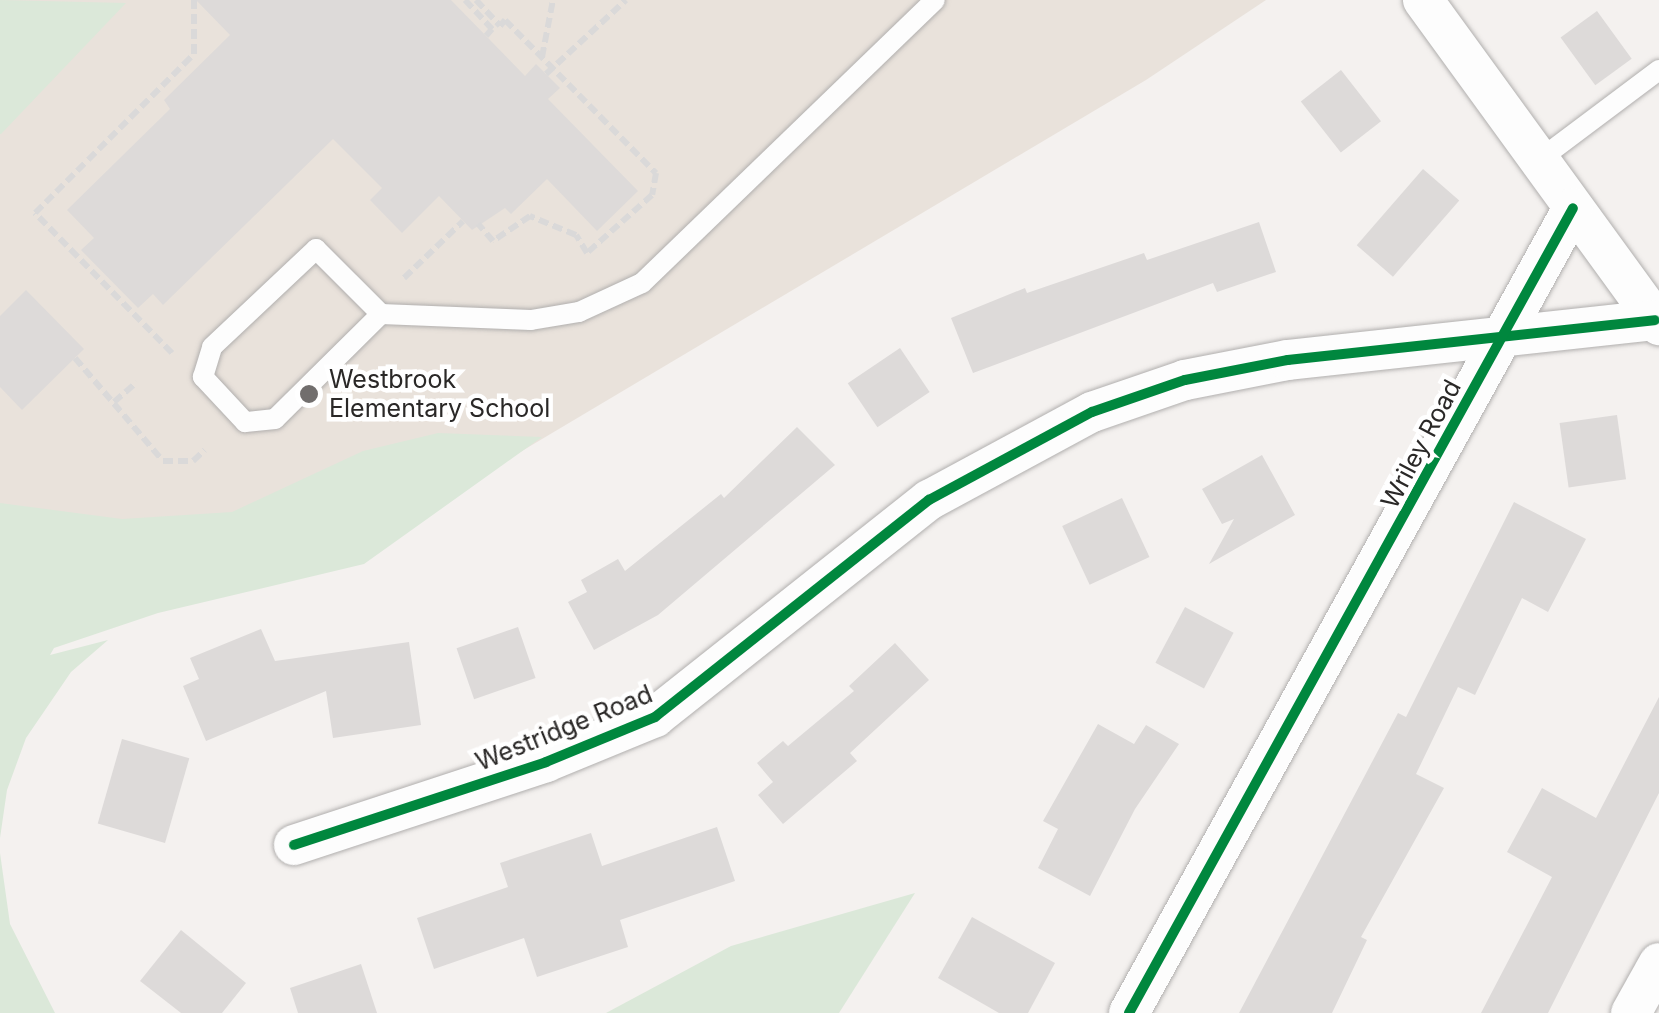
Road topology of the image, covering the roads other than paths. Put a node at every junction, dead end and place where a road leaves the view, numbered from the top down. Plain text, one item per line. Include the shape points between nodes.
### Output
1 (934, 0) edge
2 (1423, 0) edge
3 (1659, 70) edge
4 (1539, 160) junction
5 (1573, 208) junction
6 (381, 314) junction
7 (1657, 322) edge
8 (1498, 340) junction
9 (294, 845) dead end
10 (1659, 962) edge
11 (1129, 1013) edge
12 (1631, 1013) edge

1 - 6 lane via 642,283 579,312 531,320
2 - 4 street
3 - 4 lane
4 - 5 street
5 - 7 street
5 - 8 street, Wriley Road
6 - 6 lane via 316,248 212,347 202,377 245,422 275,420
7 - 8 street, Westridge Road
8 - 9 street, Westridge Road via 1288,360 1185,380 1092,412 930,500 655,717 546,762
8 - 11 street, Wriley Road
10 - 12 street

